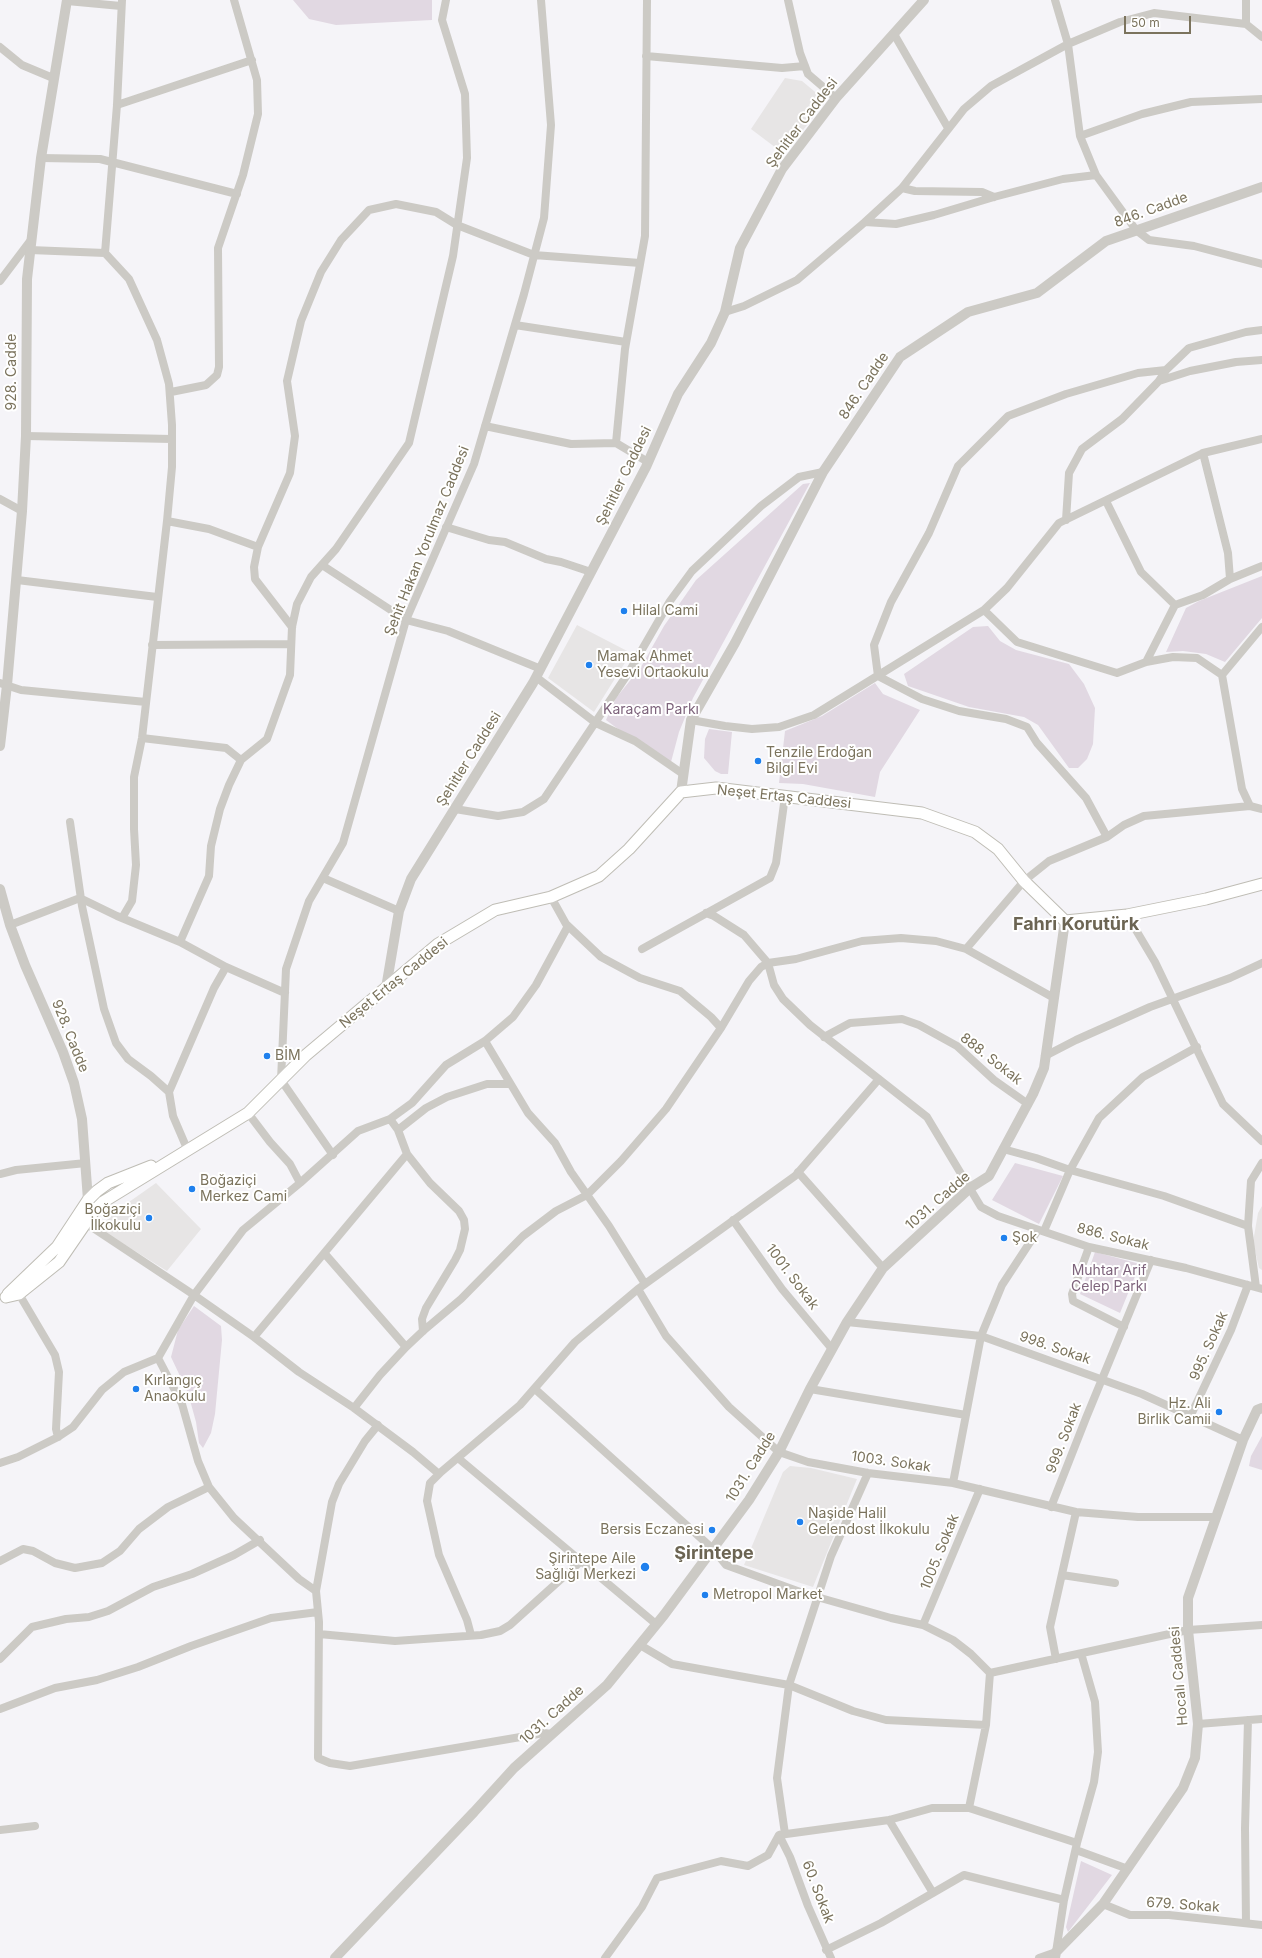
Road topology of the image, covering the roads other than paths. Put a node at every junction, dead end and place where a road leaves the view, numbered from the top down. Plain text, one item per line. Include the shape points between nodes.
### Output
1 (67, 0) edge
2 (234, 0) edge
3 (446, 0) edge
4 (542, 0) edge
5 (647, 0) edge
6 (788, 0) edge
7 (924, 0) edge
8 (1055, 0) edge
9 (1246, 0) edge
10 (121, 3) edge
11 (1246, 24) junction
12 (894, 34) junction
13 (1262, 37) edge
14 (1068, 44) junction
15 (0, 47) edge
16 (646, 56) junction
17 (252, 60) junction
18 (805, 66) junction
19 (53, 78) junction
20 (836, 98) junction
21 (1262, 99) edge
22 (117, 105) junction
23 (948, 128) junction
24 (1080, 136) junction
25 (41, 158) junction
26 (113, 163) junction
27 (1096, 175) junction
28 (1262, 187) edge
29 (902, 188) junction
30 (237, 194) junction
31 (994, 197) junction
32 (865, 222) junction
33 (457, 225) junction
34 (1136, 230) junction
35 (31, 240) junction
36 (30, 250) junction
37 (105, 252) junction
38 (534, 255) junction
39 (640, 263) junction
40 (1262, 264) edge
41 (4, 269) edge
42 (0, 281) edge
43 (725, 312) junction
44 (515, 325) junction
45 (1262, 330) edge
46 (626, 342) junction
47 (1262, 360) edge
48 (1166, 370) junction
49 (1159, 381) junction
50 (170, 392) junction
51 (485, 426) junction
52 (26, 436) junction
53 (172, 438) junction
54 (1262, 439) edge
55 (616, 443) junction
56 (1203, 453) junction
57 (648, 462) junction
58 (823, 472) junction
59 (0, 499) edge
60 (1106, 501) junction
61 (22, 511) junction
62 (1066, 520) junction
63 (167, 521) junction
64 (446, 527) junction
65 (258, 547) junction
66 (322, 565) junction
67 (1262, 566) edge
68 (591, 572) junction
69 (1230, 579) junction
70 (17, 580) junction
71 (157, 597) junction
72 (1175, 606) junction
73 (984, 610) junction
74 (406, 620) junction
75 (292, 627) junction
76 (1262, 627) edge
77 (291, 644) junction
78 (152, 645) junction
79 (1146, 662) junction
80 (538, 673) junction
81 (1222, 675) junction
82 (878, 676) junction
83 (4, 684) edge
84 (146, 702) junction
85 (691, 720) junction
86 (596, 723) junction
87 (142, 738) junction
88 (0, 746) edge
89 (241, 760) junction
90 (683, 774) junction
91 (681, 792) junction
92 (785, 796) junction
93 (1250, 806) junction
94 (455, 809) junction
95 (1262, 809) edge
96 (70, 822) dead end
97 (1107, 837) junction
98 (323, 878) junction
99 (1024, 881) junction
100 (1262, 884) edge
101 (0, 889) edge
102 (551, 897) junction
103 (80, 898) junction
104 (399, 910) junction
105 (706, 913) junction
106 (1127, 915) junction
107 (122, 918) junction
108 (1065, 921) junction
109 (10, 925) junction
110 (568, 926) junction
111 (180, 942) junction
112 (642, 949) dead end
113 (966, 949) junction
114 (768, 963) junction
115 (1262, 963) edge
116 (226, 967) junction
117 (386, 988) junction
118 (285, 993) junction
119 (1054, 998) junction
120 (1173, 999) junction
121 (721, 1028) junction
122 (824, 1037) junction
123 (485, 1041) junction
124 (1197, 1047) junction
125 (1045, 1056) junction
126 (879, 1079) junction
127 (281, 1080) junction
128 (510, 1084) junction
129 (169, 1092) junction
130 (1028, 1104) junction
131 (248, 1113) junction
132 (390, 1119) junction
133 (398, 1130) junction
134 (1262, 1141) edge
135 (1003, 1149) junction
136 (188, 1151) junction
137 (407, 1154) junction
138 (333, 1155) junction
139 (173, 1159) junction
140 (86, 1163) junction
141 (1262, 1163) edge
142 (1070, 1170) junction
143 (798, 1172) junction
144 (0, 1174) edge
145 (300, 1183) junction
146 (970, 1188) junction
147 (587, 1195) junction
148 (88, 1200) junction
149 (89, 1220) junction
150 (733, 1220) junction
151 (1248, 1226) junction
152 (1041, 1230) junction
153 (1089, 1247) junction
154 (325, 1254) junction
155 (1151, 1260) junction
156 (883, 1268) junction
157 (642, 1287) junction
158 (1256, 1287) edge
159 (19, 1294) junction
160 (194, 1296) junction
161 (3, 1298) edge
162 (847, 1322) junction
163 (1124, 1327) junction
164 (423, 1331) junction
165 (981, 1336) junction
166 (254, 1338) junction
167 (406, 1347) junction
168 (832, 1349) junction
169 (158, 1358) junction
170 (1102, 1379) junction
171 (535, 1388) junction
172 (810, 1389) junction
173 (354, 1408) junction
174 (1262, 1408) edge
175 (966, 1415) junction
176 (1190, 1417) junction
177 (378, 1426) junction
178 (58, 1437) junction
179 (1243, 1440) junction
180 (779, 1452) junction
181 (458, 1458) junction
182 (0, 1463) edge
183 (868, 1473) junction
184 (439, 1474) junction
185 (953, 1483) junction
186 (209, 1487) junction
187 (980, 1488) junction
188 (1051, 1507) junction
189 (1076, 1512) junction
190 (1216, 1517) junction
191 (260, 1540) junction
192 (713, 1549) junction
193 (0, 1561) edge
194 (580, 1562) junction
195 (1062, 1575) junction
196 (1115, 1584) dead end
197 (316, 1591) junction
198 (818, 1597) junction
199 (318, 1612) junction
200 (656, 1624) junction
201 (923, 1625) junction
202 (1262, 1625) edge
203 (1188, 1630) junction
204 (319, 1634) junction
205 (471, 1635) junction
206 (640, 1645) junction
207 (1081, 1653) junction
208 (0, 1659) edge
209 (1056, 1659) junction
210 (990, 1673) junction
211 (788, 1686) junction
212 (0, 1709) edge
213 (1262, 1719) edge
214 (1248, 1720) junction
215 (1198, 1724) junction
216 (986, 1725) junction
217 (552, 1734) junction
218 (969, 1808) junction
219 (889, 1820) junction
220 (36, 1826) dead end
221 (0, 1830) edge
222 (782, 1835) junction
223 (1077, 1846) junction
224 (1128, 1869) junction
225 (933, 1893) junction
226 (1064, 1900) junction
227 (1103, 1904) junction
228 (1246, 1923) junction
229 (1262, 1925) edge
230 (826, 1950) junction
231 (1056, 1955) edge
232 (335, 1958) edge
233 (605, 1958) edge
234 (831, 1958) edge
235 (1039, 1958) edge

1 - 10 street
1 - 19 street, 928. Cadde
2 - 17 street
3 - 33 street via 442,20 465,94 467,158
4 - 38 street, Şehit Hakan Yorulmaz Caddesi via 551,124 544,218
5 - 16 street
6 - 18 street
7 - 12 street, Şehitler Caddesi
8 - 14 street
9 - 11 street
10 - 22 street
11 - 13 street
11 - 14 street via 1154,13 1120,22
12 - 20 street, Şehitler Caddesi
12 - 23 street
14 - 23 street via 991,86 964,109
14 - 24 street
15 - 19 street via 22,65
16 - 18 street via 782,68
16 - 39 street via 645,236
17 - 22 street
17 - 30 street via 257,80 258,114
18 - 20 street via 808,74
19 - 25 street, 928. Cadde
20 - 43 street, Şehitler Caddesi via 782,169 740,248
21 - 24 street via 1191,102 1142,114
22 - 26 street
23 - 29 street
24 - 27 street
25 - 26 street via 89,158
25 - 35 street, 928. Cadde
26 - 30 street
26 - 37 street
27 - 31 street via 1063,179
27 - 34 street
28 - 34 street, 846. Cadde
29 - 31 street via 915,191 982,192
29 - 32 street
30 - 50 street via 218,248 217,375 206,385
31 - 32 street via 896,224
32 - 43 street via 797,280 744,306
33 - 38 street
33 - 65 street via 436,212 396,204 369,210 341,240 321,272 301,321 286,381 295,436 290,473
33 - 66 street via 453,256 409,443 336,549
34 - 40 street via 1149,240 1194,246
34 - 58 street, 846. Cadde via 1106,241 1037,293 968,312 900,357
35 - 36 street, 928. Cadde
35 - 41 street
36 - 37 street
36 - 52 street, 928. Cadde via 27,279
37 - 50 street via 132,286 157,340
38 - 39 street
38 - 44 street, Şehit Hakan Yorulmaz Caddesi
39 - 46 street
41 - 42 street
43 - 57 street, Şehitler Caddesi via 711,343 678,394
44 - 46 street
44 - 51 street, Şehit Hakan Yorulmaz Caddesi
45 - 48 street via 1189,348
46 - 55 street
47 - 49 street via 1190,371
48 - 49 street
48 - 82 street via 1138,373 1066,394 1008,416 958,466 929,533 891,602 874,645
49 - 62 street via 1122,419 1082,449 1068,473
50 - 53 street
51 - 55 street via 571,444
51 - 64 street, Şehit Hakan Yorulmaz Caddesi via 474,464
52 - 53 street
52 - 61 street, 928. Cadde
53 - 63 street
54 - 56 street
55 - 57 street
56 - 60 street
56 - 69 street via 1228,553
57 - 68 street, Şehitler Caddesi
58 - 85 street, 846. Cadde via 735,643
58 - 86 street via 799,477 761,506 692,571 670,601 630,672
59 - 61 street
60 - 62 street
60 - 72 street via 1141,572
61 - 70 street, 928. Cadde
62 - 73 street via 1059,523 1007,588
63 - 65 street via 209,528
63 - 71 street
64 - 68 street via 475,537 505,542 546,559
64 - 74 street, Şehit Hakan Yorulmaz Caddesi
65 - 75 street via 254,567 255,579
66 - 74 street
66 - 75 street via 311,577 297,604
67 - 69 street
68 - 80 street, Şehitler Caddesi
69 - 72 street via 1202,595
70 - 71 street
70 - 83 street, 928. Cadde
71 - 78 street
72 - 79 street
73 - 79 street via 1017,642 1117,673
73 - 82 street
74 - 80 street via 448,631
74 - 98 street, Şehit Hakan Yorulmaz Caddesi via 344,843
75 - 77 street
76 - 81 street
77 - 78 street
77 - 89 street via 290,675 267,739
78 - 84 street
79 - 81 street via 1173,657 1197,658
80 - 86 street
80 - 94 street, Şehitler Caddesi
81 - 93 street via 1242,789
82 - 85 street via 814,714 779,727 738,728
82 - 97 street via 922,700 959,711 1006,719 1027,727 1037,743 1086,798
83 - 84 street via 21,690
83 - 88 street, 928. Cadde
84 - 87 street
85 - 90 street, 846. Cadde
86 - 90 street via 635,741
86 - 94 street via 544,800 523,812 498,816
87 - 89 street via 226,748
87 - 107 street via 134,777 135,872 132,902
89 - 111 street via 220,809 211,846 209,876
90 - 91 street, 846. Cadde
91 - 92 main road, Neşet Ertaş Caddesi via 716,788
91 - 102 main road, Neşet Ertaş Caddesi via 629,849 599,876
92 - 99 main road, Neşet Ertaş Caddesi via 922,813 975,832 998,849
92 - 105 street via 776,863 770,878
93 - 95 street
93 - 97 street via 1144,816 1124,825
94 - 104 street, Şehitler Caddesi via 411,879
96 - 103 street
97 - 99 street via 1049,861
98 - 104 street
98 - 118 street, Şehit Hakan Yorulmaz Caddesi via 309,901 286,969
99 - 108 main road, Neşet Ertaş Caddesi
99 - 113 street
100 - 106 main road via 1206,899
101 - 109 street, 928. Cadde
102 - 110 street
102 - 117 main road, Neşet Ertaş Caddesi via 495,910 438,944
103 - 107 street
103 - 109 street
103 - 129 street via 104,1009 116,1043 128,1059
104 - 117 street, Şehitler Caddesi
105 - 112 street
105 - 114 street via 744,935
106 - 108 main road
106 - 120 street
107 - 111 street
108 - 119 street, 1031. Cadde
109 - 140 street, 928. Cadde via 74,1083 82,1119
110 - 121 street via 601,957 640,978 680,990
110 - 123 street via 536,985 513,1018
111 - 116 street
113 - 114 street via 936,940 901,938 862,941 796,959
113 - 119 street
114 - 121 street via 749,981
114 - 122 street, 886. Sokak via 774,985 783,999
115 - 120 street
116 - 118 street
116 - 129 street via 214,988
117 - 127 main road, Neşet Ertaş Caddesi via 306,1055
118 - 127 street, Şehit Hakan Yorulmaz Caddesi
119 - 125 street, 1031. Cadde
120 - 124 street
120 - 125 street via 1076,1040
121 - 147 street via 688,1078 644,1136
122 - 126 street, 886. Sokak
122 - 130 street, 888. Sokak via 850,1023 902,1019 919,1025 957,1046 994,1080
123 - 128 street, 1003. Sokak
123 - 132 street via 446,1065 412,1103
124 - 134 street via 1223,1104
124 - 142 street via 1143,1077 1099,1118
125 - 130 street, 1031. Cadde via 1044,1068
126 - 143 street
126 - 146 street, 886. Sokak via 927,1117
127 - 131 main road, Neşet Ertaş Caddesi
127 - 138 street
128 - 133 street via 487,1084 447,1097 426,1108
128 - 147 street, 1003. Sokak via 528,1113 555,1143
129 - 136 street via 173,1116
130 - 135 street, 1031. Cadde
131 - 136 main road, Neşet Ertaş Caddesi
131 - 145 street via 290,1164
132 - 133 street
132 - 138 street via 358,1131
133 - 137 street
135 - 142 street
135 - 146 street, 1031. Cadde via 989,1176
136 - 139 main road, Neşet Ertaş Caddesi
137 - 154 street
137 - 164 street via 430,1183 459,1212 464,1220 465,1229 462,1245 455,1260 426,1308 422,1319
138 - 145 street
139 - 148 main road, Neşet Ertaş Caddesi via 108,1183
139 - 149 main road, Neşet Ertaş Caddesi via 104,1202
140 - 144 street
140 - 148 street, 928. Cadde
141 - 151 street via 1251,1181
142 - 151 street via 1164,1196
142 - 152 street
143 - 150 street
143 - 156 street
145 - 160 street via 243,1230
146 - 152 street, 886. Sokak via 982,1207 998,1216
146 - 156 street, 1031. Cadde
147 - 157 street, 1003. Sokak via 609,1226
147 - 164 street via 556,1211 523,1236 461,1300
148 - 149 main road
148 - 161 main road, Neşet Ertaş Caddesi via 57,1247
149 - 159 main road, Neşet Ertaş Caddesi via 59,1262
149 - 160 street
150 - 157 street
150 - 168 street, 1001. Sokak via 782,1289
151 - 158 street
152 - 153 street, 886. Sokak
152 - 165 street via 1002,1285
153 - 155 street, 886. Sokak
153 - 163 street via 1072,1294 1073,1300
154 - 166 street
154 - 167 street
155 - 158 street, 886. Sokak
155 - 163 street, 999. Sokak
156 - 162 street, 1031. Cadde
157 - 171 street via 576,1342
157 - 180 street, 1003. Sokak via 666,1336 729,1407
158 - 176 street, 995. Sokak
159 - 161 main road, Neşet Ertaş Caddesi
159 - 178 street via 55,1355 59,1372 56,1429
160 - 166 street
160 - 169 street
162 - 165 street, 998. Sokak
162 - 168 street, 1031. Cadde
163 - 170 street, 999. Sokak
164 - 167 street
165 - 170 street, 998. Sokak
165 - 175 street
166 - 173 street via 299,1372
167 - 173 street
168 - 172 street, 1031. Cadde
169 - 178 street via 124,1372 102,1390 72,1427
169 - 186 street via 182,1404 198,1461
170 - 176 street, 998. Sokak via 1142,1394
170 - 188 street, 999. Sokak
171 - 181 street via 502,1422
171 - 192 street
172 - 175 street
172 - 180 street, 1031. Cadde
173 - 177 street
174 - 179 street, Hocalı Caddesi via 1257,1410
175 - 185 street
176 - 179 street, 998. Sokak
177 - 184 street
177 - 197 street via 365,1440 338,1484 332,1502
178 - 182 street
179 - 190 street, Hocalı Caddesi
180 - 183 street, 1003. Sokak via 808,1462
180 - 192 street, 1031. Cadde via 749,1500
181 - 184 street
181 - 194 street
183 - 185 street, 1003. Sokak
183 - 198 street, 60. Sokak via 831,1556
184 - 205 street via 430,1483 427,1500 440,1555
185 - 187 street, 1003. Sokak
186 - 191 street via 234,1518
186 - 193 street via 168,1508 139,1529 120,1551 102,1563 75,1568 55,1563 33,1551 23,1549
187 - 188 street, 1003. Sokak
187 - 201 street, 1005. Sokak
188 - 189 street, 1003. Sokak
189 - 190 street, 1003. Sokak via 1138,1517
189 - 195 street
190 - 203 street, Hocalı Caddesi via 1188,1598
191 - 197 street via 299,1579
191 - 208 street via 192,1574 153,1587 108,1611 32,1627
192 - 198 street via 726,1565
192 - 200 street, 1031. Cadde
194 - 200 street
194 - 205 street via 510,1625 500,1631
195 - 196 street
195 - 209 street via 1050,1627
197 - 199 street
198 - 201 street
198 - 211 street, 60. Sokak
199 - 204 street
199 - 212 street via 271,1618 138,1667 97,1680 55,1688
200 - 206 street, 1031. Cadde
201 - 210 street via 953,1640
202 - 203 street
203 - 207 street
203 - 215 street, Hocalı Caddesi
204 - 205 street via 395,1641
204 - 217 street via 318,1758 330,1764 350,1766 544,1733
206 - 211 street via 672,1664
206 - 217 street, 1031. Cadde via 607,1685
207 - 209 street
207 - 223 street via 1095,1702 1098,1752 1094,1782
209 - 210 street
210 - 216 street
211 - 216 street via 853,1711 886,1720
211 - 222 street, 60. Sokak via 777,1778
213 - 214 street
214 - 215 street
214 - 228 street
215 - 224 street, Hocalı Caddesi via 1195,1758 1182,1788
216 - 218 street
217 - 232 street, 1031. Cadde via 514,1768
218 - 219 street via 932,1808
218 - 223 street
219 - 222 street
219 - 225 street
220 - 221 street
222 - 230 street, 60. Sokak
222 - 233 street via 768,1854 748,1866 721,1861 657,1878 642,1908
223 - 224 street
223 - 226 street
224 - 227 street, Hocalı Caddesi
225 - 226 street via 964,1875
225 - 230 street via 881,1923
226 - 231 street
227 - 228 street, 679. Sokak via 1130,1915 1169,1915
227 - 231 street, Hocalı Caddesi
228 - 229 street, 679. Sokak
230 - 234 street, 60. Sokak
231 - 235 street

